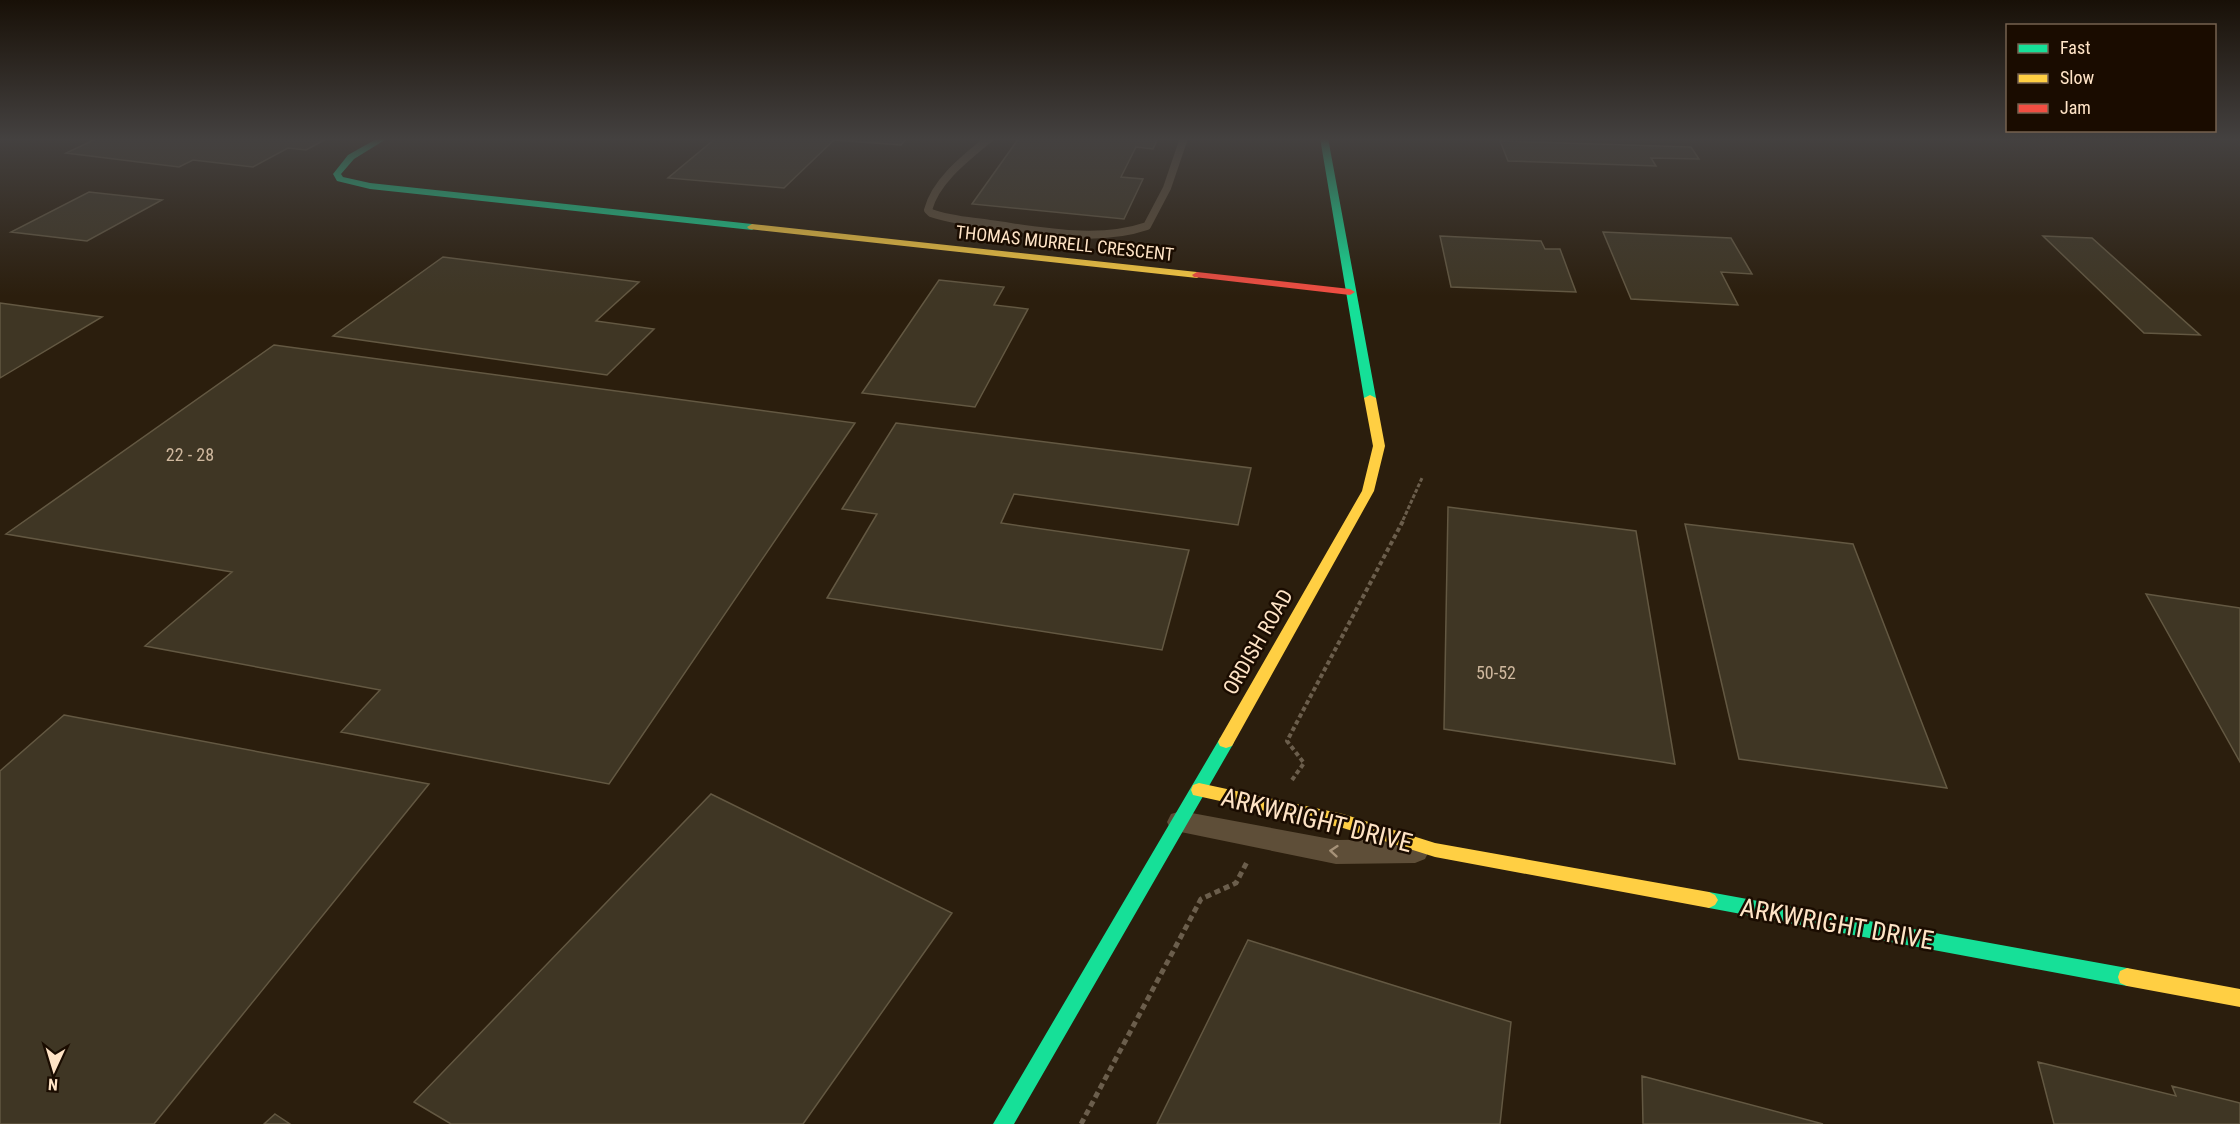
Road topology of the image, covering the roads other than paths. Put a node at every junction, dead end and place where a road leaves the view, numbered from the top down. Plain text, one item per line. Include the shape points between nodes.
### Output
1 (411, 190) edge
2 (939, 190) edge
3 (1166, 190) edge
4 (1333, 190) edge
5 (1350, 292) junction
6 (1199, 790) junction
7 (1181, 822) junction
8 (1435, 850) junction
9 (2240, 998) edge
10 (1003, 1124) edge

1 - 5 street, THOMAS MURRELL CRESCENT
2 - 3 lane via 930,202 931,213 1099,235 1147,226
4 - 5 street, ORDISH ROAD
5 - 6 street, ORDISH ROAD via 1379,446 1368,491
6 - 7 street, ORDISH ROAD
6 - 8 street, ARKWRIGHT DRIVE via 1343,820
8 -> 7 street, ARKWRIGHT DRIVE via 1336,852
7 - 10 street, ORDISH ROAD
8 - 9 street, ARKWRIGHT DRIVE

